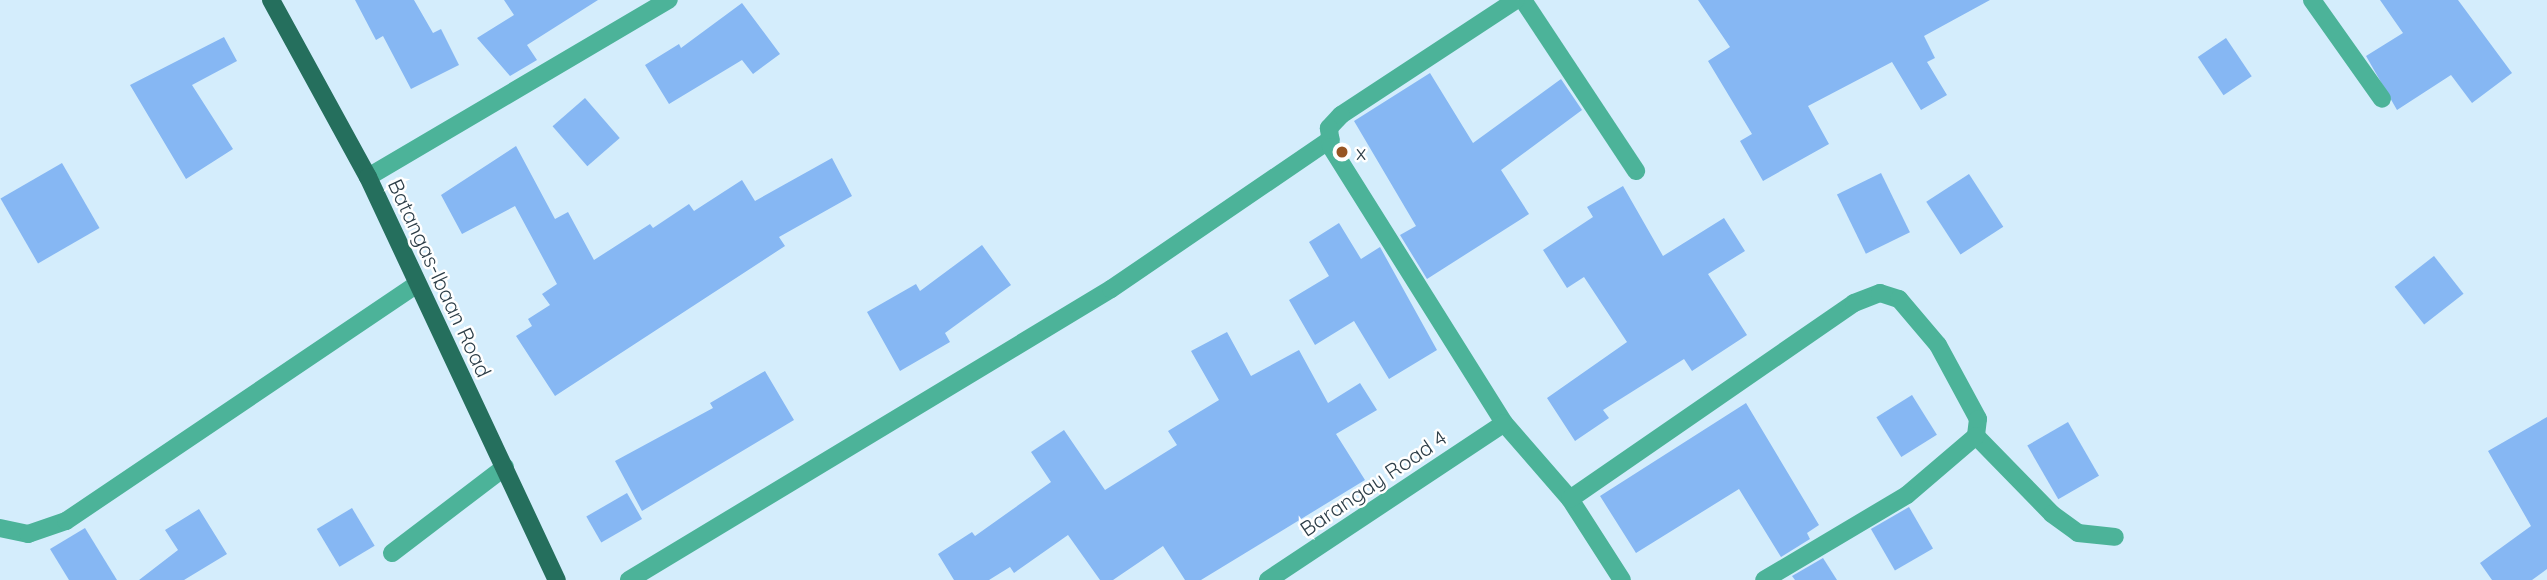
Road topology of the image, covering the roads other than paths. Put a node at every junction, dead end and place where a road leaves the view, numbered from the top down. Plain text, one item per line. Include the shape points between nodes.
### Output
1 (271, 0) edge
2 (669, 0) edge
3 (1516, 0) edge
4 (1523, 0) edge
5 (2312, 0) edge
6 (2382, 99) dead end
7 (1331, 139) junction
8 (1636, 171) dead end
9 (368, 177) junction
10 (415, 286) junction
11 (1504, 424) junction
12 (1976, 436) junction
13 (505, 467) junction
14 (1570, 499) junction
15 (0, 528) edge
16 (2115, 537) dead end
17 (392, 553) dead end
18 (557, 580) edge
19 (629, 580) edge
20 (1268, 580) edge
21 (1622, 580) edge
22 (1764, 580) edge

1 - 9 main road, Batangas-Ibaan Road
2 - 9 street
3 - 7 street via 1341,115 1329,128
4 - 8 street
5 - 6 street
7 - 11 street
7 - 19 street via 1111,289
9 - 10 main road, Batangas-Ibaan Road
10 - 13 main road, Batangas-Ibaan Road
10 - 15 street via 66,521 28,534
11 - 14 street
11 - 20 street, Barangay Road 4
12 - 14 street via 1978,419 1938,345 1899,299 1880,293 1799,337
12 - 16 street via 2052,514 2078,533
12 - 22 street via 1908,495
13 - 17 street
13 - 18 main road, Batangas-Ibaan Road
14 - 21 street

